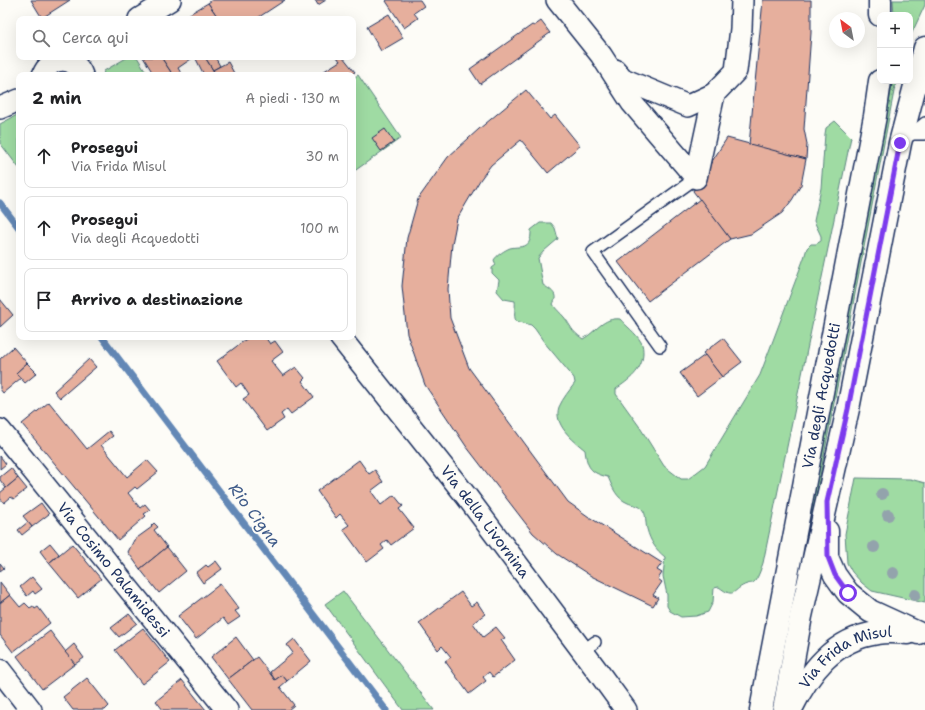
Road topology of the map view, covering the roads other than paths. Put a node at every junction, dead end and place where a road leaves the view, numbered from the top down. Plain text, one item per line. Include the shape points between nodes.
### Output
1 (170, 0) edge
2 (557, 0) edge
3 (742, 0) edge
4 (880, 0) edge
5 (880, 12) edge
6 (144, 16) edge
7 (925, 48) edge
8 (601, 55) junction
9 (78, 64) edge
10 (44, 72) edge
11 (880, 84) edge
12 (714, 94) junction
13 (16, 101) edge
14 (0, 108) edge
15 (925, 123) edge
16 (925, 134) edge
17 (906, 138) junction
18 (696, 178) junction
19 (342, 340) edge
20 (660, 346) dead end
21 (0, 430) edge
22 (827, 502) junction
23 (922, 634) edge
24 (0, 670) edge
25 (31, 710) edge
26 (227, 710) edge
27 (626, 710) edge
28 (761, 710) edge
29 (784, 710) edge
30 (790, 710) edge

1 - 6 street
2 - 8 street
3 - 12 street via 736,71
4 - 5 main road
7 - 17 main road, Via degli Acquedotti
8 - 12 street via 623,79 688,106
8 - 18 street via 632,103
9 - 10 street via 54,62 49,64
11 - 28 main road, Via degli Acquedotti
12 - 18 street
13 - 14 street
15 - 17 lane
16 - 17 lane
17 - 22 main road, Via degli Acquedotti
18 - 20 lane via 594,252
19 - 27 street, Via della Livornina via 589,647
21 - 26 street, Via Cosimo Palamidessi
22 - 23 main road, Via Frida Misul via 828,557 835,575 848,593 870,611
22 - 29 main road, Via degli Acquedotti via 801,616
23 - 30 main road, Via Frida Misul via 878,633 841,646 812,672
24 - 25 street

